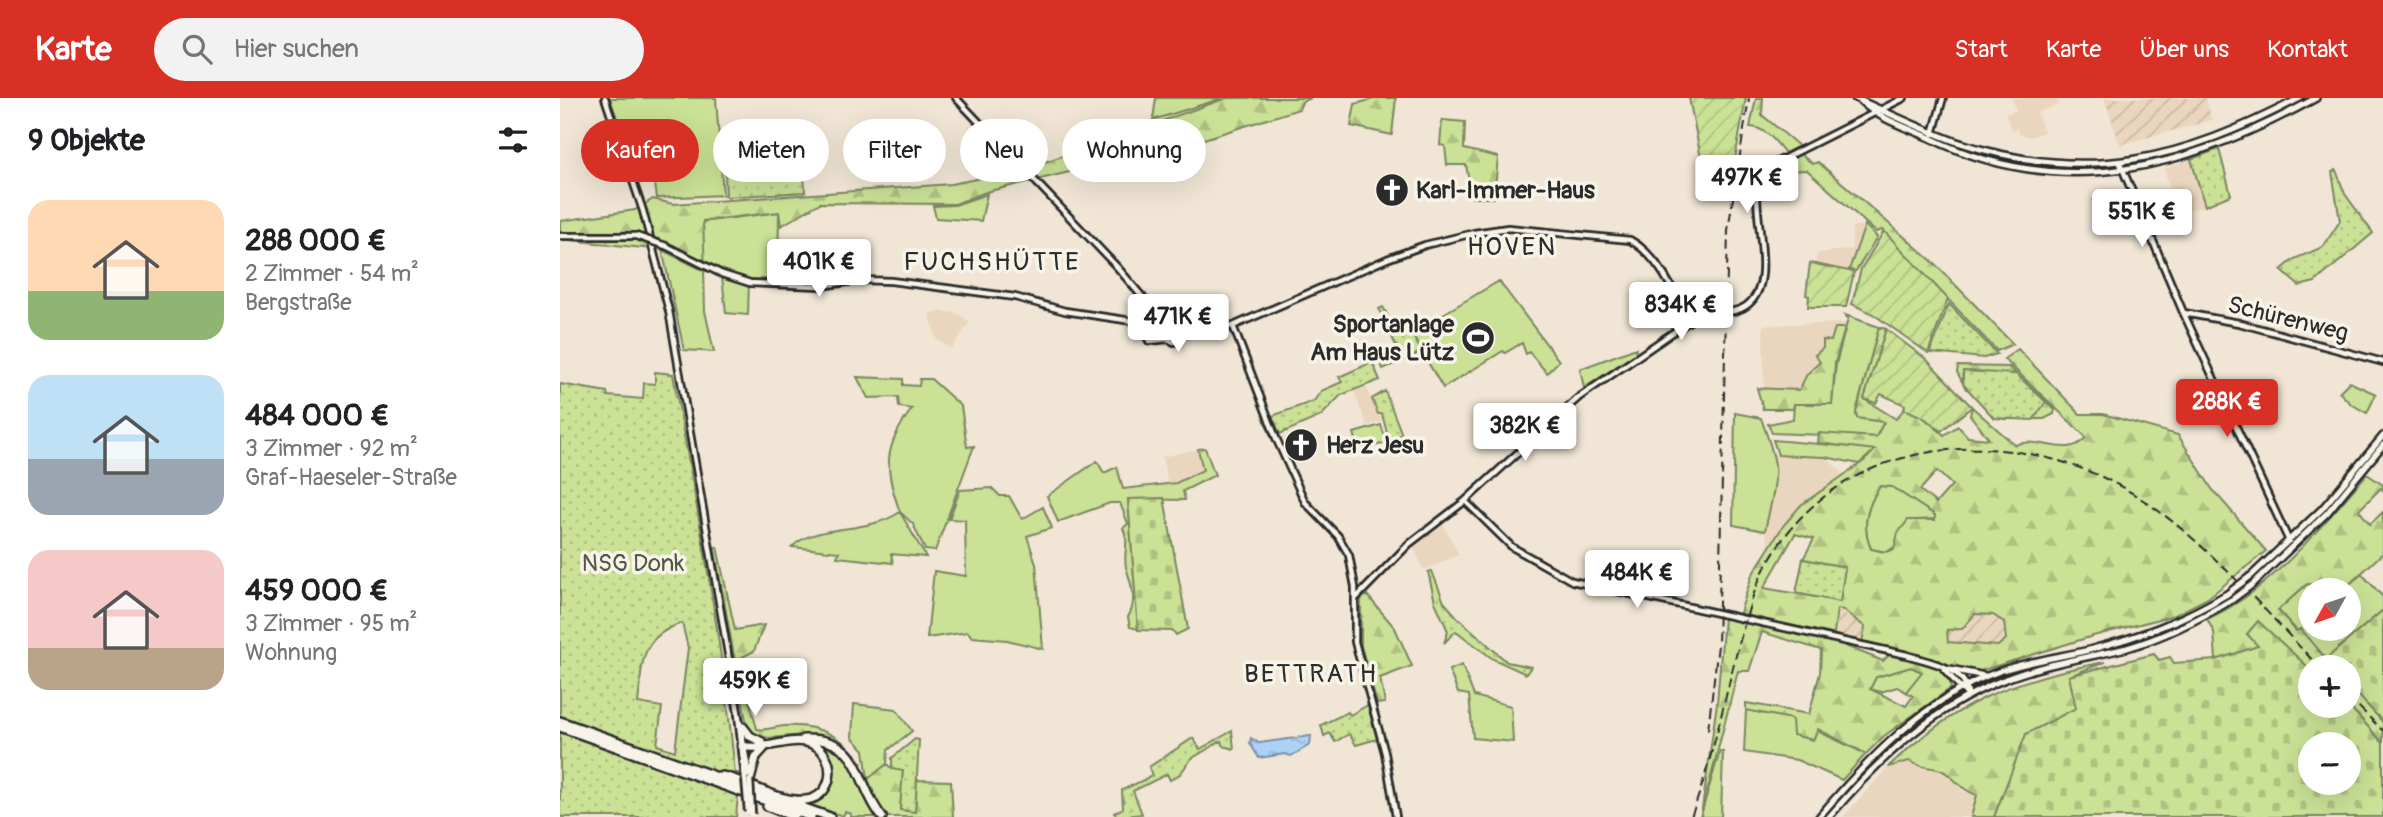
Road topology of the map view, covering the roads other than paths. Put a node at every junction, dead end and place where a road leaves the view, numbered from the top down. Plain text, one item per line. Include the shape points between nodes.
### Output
1 (605, 98) edge
2 (956, 98) edge
3 (1904, 98) edge
4 (1943, 98) edge
5 (2300, 98) edge
6 (2316, 98) edge
7 (1857, 99) edge
8 (1882, 108) junction
9 (1873, 112) junction
10 (1933, 136) junction
11 (2120, 163) junction
12 (2123, 171) junction
13 (560, 236) edge
14 (1155, 311) junction
15 (2184, 313) junction
16 (1692, 320) junction
17 (1161, 321) junction
18 (1141, 324) junction
19 (1233, 326) junction
20 (1168, 334) junction
21 (1179, 334) junction
22 (2383, 362) edge
23 (2383, 436) edge
24 (2383, 445) edge
25 (1465, 501) junction
26 (2289, 542) junction
27 (2295, 547) junction
28 (1356, 598) junction
29 (731, 662) junction
30 (1937, 664) junction
31 (1950, 669) junction
32 (1988, 676) junction
33 (1964, 688) junction
34 (1969, 696) junction
35 (560, 721) edge
36 (560, 727) edge
37 (743, 727) junction
38 (765, 743) junction
39 (745, 746) junction
40 (700, 772) junction
41 (748, 779) junction
42 (758, 799) junction
43 (750, 815) edge
44 (794, 817) edge
45 (811, 817) edge
46 (830, 817) edge
47 (882, 817) edge
48 (1396, 817) edge
49 (1819, 817) edge
50 (1829, 817) edge

1 - 29 street via 663,283
2 - 14 street
3 - 8 street
4 - 10 street
5 - 11 main road via 2214,137
6 - 12 main road via 2204,150
7 - 8 main road
7 - 9 main road
8 - 9 street
8 - 10 main road
9 - 10 main road
9 - 16 street via 1771,163 1760,173 1761,285 1753,301 1740,310 1711,312
10 - 11 main road via 2037,162
10 - 12 main road via 1975,156 2026,169
11 - 12 street
12 - 15 street
13 - 18 street, bridge via 635,236 750,283 821,286 891,281 1015,297
14 - 17 street
14 - 20 street
15 - 22 street, Schürenweg
15 - 26 street
16 - 19 street via 1643,248 1630,240 1508,228 1419,247
16 - 25 street via 1580,397
17 - 18 street via 1158,325
17 - 20 street
18 - 20 street via 1146,339
19 - 21 street
19 - 28 street via 1299,491 1346,546
20 - 21 street
20 - 21 street via 1174,342
23 - 26 main road
24 - 27 main road
25 - 28 street via 1409,544
25 - 30 street via 1507,543 1572,581
26 - 27 street
26 - 32 main road, bridge via 2227,594 2193,614 2148,633
27 - 34 main road, bridge via 2233,599 2151,640 2007,679
28 - 48 street via 1355,642 1385,753
29 - 37 street
29 - 39 street
30 - 31 street
30 - 33 street
31 - 32 main road
31 - 33 street
32 - 33 main road
33 - 34 street
33 - 49 main road via 1876,754
34 - 50 main road via 1912,735
35 - 40 highway
36 - 42 highway
37 - 38 highway
37 - 39 street
38 - 39 highway
38 - 40 highway via 801,742 821,750 831,771 826,788 813,798 797,800 730,777
38 - 41 highway
38 - 47 highway via 814,738 836,744 858,766
39 - 41 street
40 - 46 highway
41 - 43 street, bridge
42 - 44 highway
42 - 45 highway

